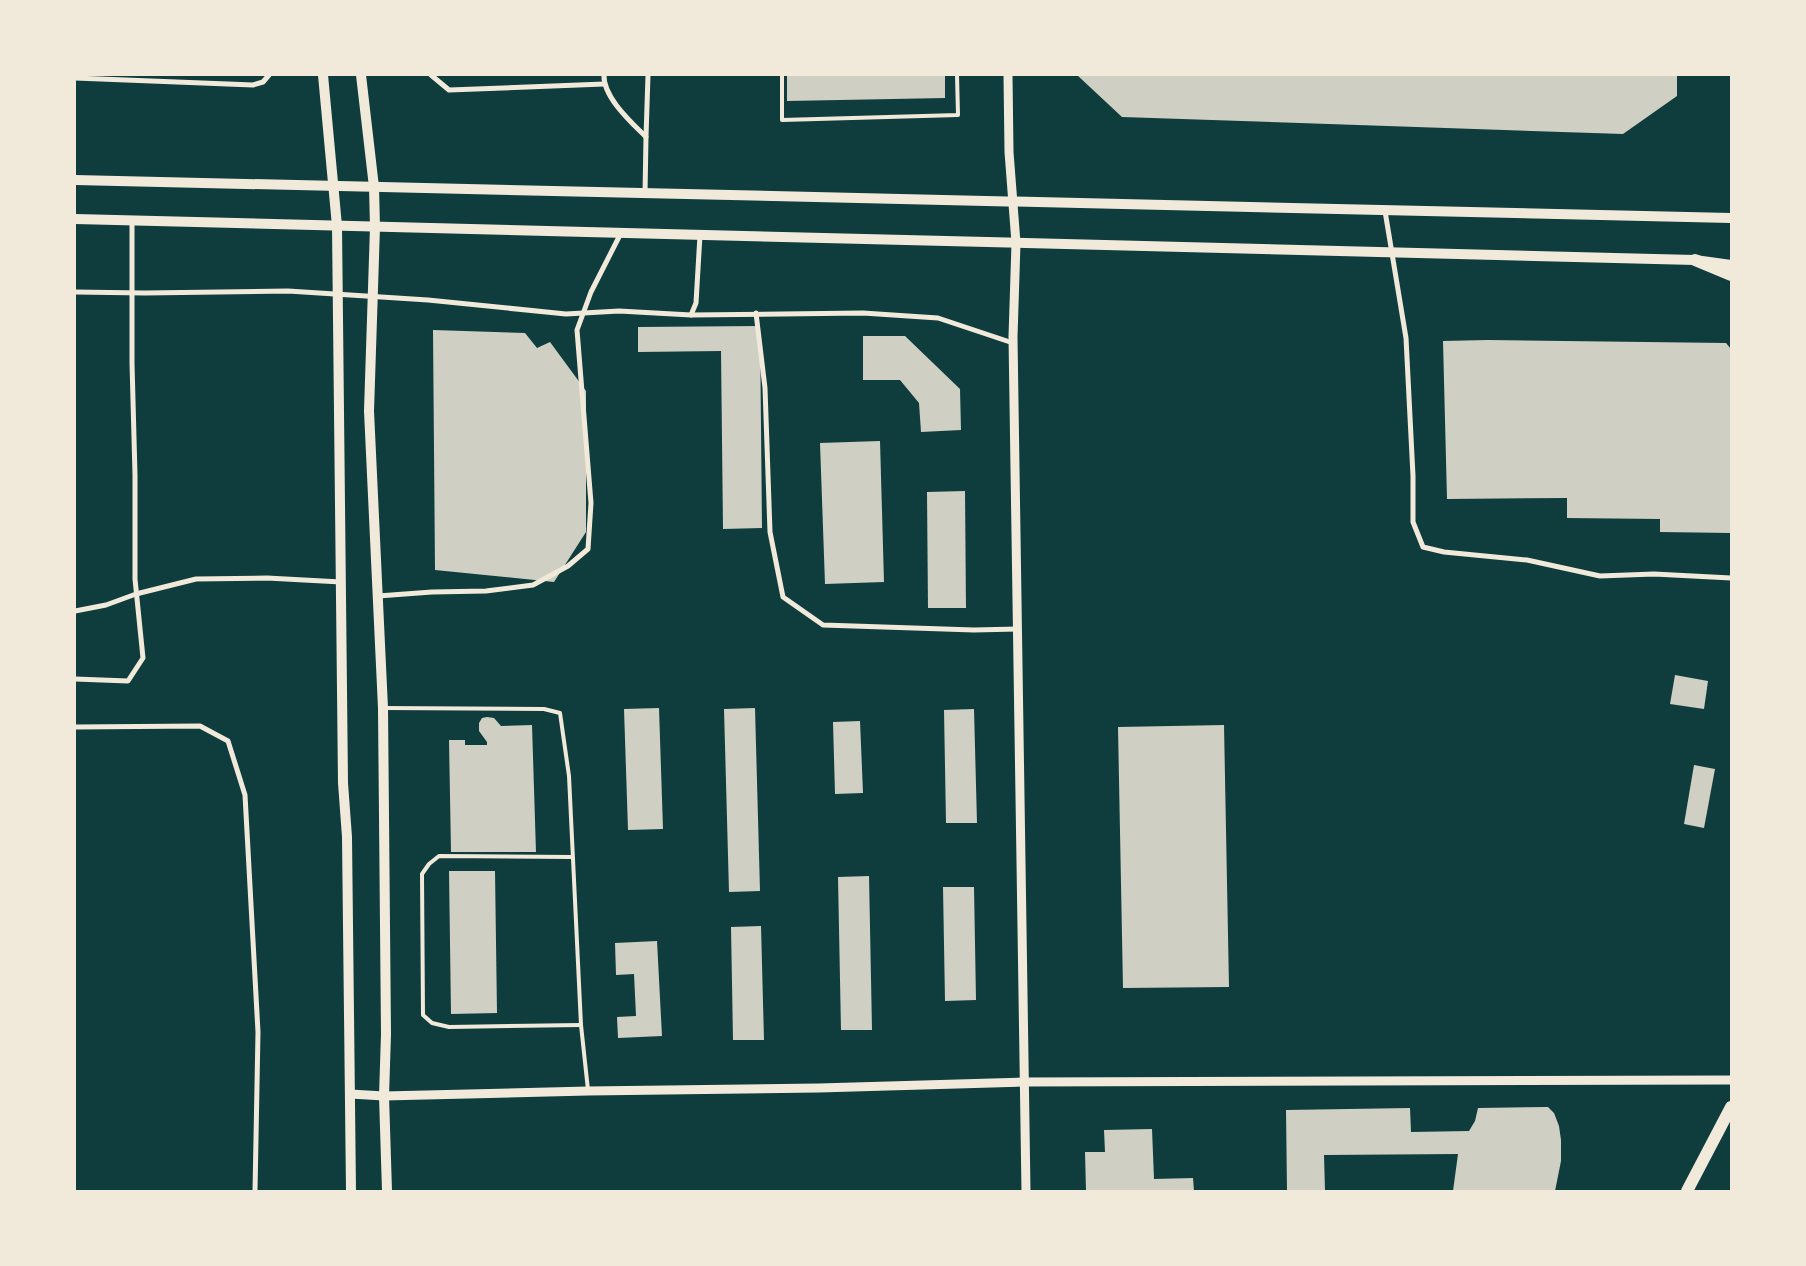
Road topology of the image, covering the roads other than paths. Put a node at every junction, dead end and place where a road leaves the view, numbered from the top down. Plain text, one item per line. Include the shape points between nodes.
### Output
1 (269, 75) edge
2 (324, 75) edge
3 (361, 75) edge
4 (431, 75) edge
5 (604, 75) edge
6 (648, 75) edge
7 (782, 75) edge
8 (957, 75) edge
9 (1008, 75) edge
10 (75, 78) edge
11 (604, 84) junction
12 (646, 137) junction
13 (75, 180) edge
14 (333, 186) junction
15 (374, 187) junction
16 (645, 194) junction
17 (1014, 202) junction
18 (1385, 210) junction
19 (1731, 218) edge
20 (75, 219) edge
21 (132, 220) junction
22 (337, 226) junction
23 (376, 227) junction
24 (621, 233) junction
25 (700, 235) junction
26 (1016, 243) junction
27 (1392, 253) junction
28 (1695, 260) junction
29 (1731, 265) edge
30 (1731, 275) edge
31 (75, 292) edge
32 (132, 293) junction
33 (338, 294) junction
34 (373, 296) junction
35 (583, 313) junction
36 (756, 314) junction
37 (691, 315) junction
38 (1013, 342) junction
39 (1731, 578) edge
40 (341, 582) junction
41 (136, 594) junction
42 (378, 596) junction
43 (75, 611) edge
44 (1018, 629) junction
45 (75, 679) edge
46 (383, 708) junction
47 (75, 728) edge
48 (572, 856) junction
49 (581, 1025) junction
50 (1731, 1080) edge
51 (1025, 1082) junction
52 (588, 1090) junction
53 (350, 1094) junction
54 (384, 1096) junction
55 (1731, 1107) edge
56 (255, 1191) edge
57 (351, 1191) edge
58 (386, 1191) edge
59 (1026, 1191) edge
60 (1687, 1191) edge

1 - 10 street via 263,82 253,85
2 - 14 main road
3 - 15 main road
4 - 11 street via 449,90
5 - 11 street
6 - 12 street
7 - 8 lane via 782,120 958,116
9 - 17 street via 1008,152
11 - 12 street via 624,114
12 - 16 street
13 - 14 main road
14 - 15 main road
14 - 22 main road
15 - 16 main road
15 - 23 main road
16 - 17 main road
17 - 18 main road
17 - 26 street
18 - 19 main road
18 - 27 street
20 - 21 main road
21 - 22 main road
21 - 32 street
22 - 23 main road
22 - 33 main road
23 - 24 main road
23 - 34 main road
24 - 25 main road
24 - 35 street
25 - 26 main road
25 - 37 street via 696,303
26 - 27 main road
26 - 38 street
27 - 28 main road
27 - 39 street via 1406,338 1413,522 1423,547 1527,560 1600,576 1654,574
28 - 29 main road
28 - 30 main road
31 - 32 street
32 - 33 street via 288,291
32 - 41 street
33 - 34 street
33 - 40 main road
34 - 35 street
34 - 42 main road via 369,411
35 - 37 street via 618,311
35 - 42 street via 578,330 591,503 588,549 568,566 533,585 486,591
36 - 37 street
36 - 38 street via 863,313 938,318
36 - 44 street via 765,388 770,532 783,597 823,625
38 - 44 street
40 - 41 street via 196,579
40 - 53 main road
41 - 43 street via 106,605
41 - 45 street via 143,658 128,681
42 - 46 main road
44 - 51 street
46 - 48 lane via 544,709 560,713 569,776
46 - 54 main road
47 - 56 street via 200,726 228,741 245,795 258,1032
48 - 49 lane
48 - 49 lane via 439,856 428,864 422,874 423,1015 432,1023 449,1027
49 - 52 lane
50 - 51 street
51 - 52 street
51 - 59 street
52 - 54 street
53 - 54 street
53 - 57 main road
54 - 58 main road
55 - 60 main road

